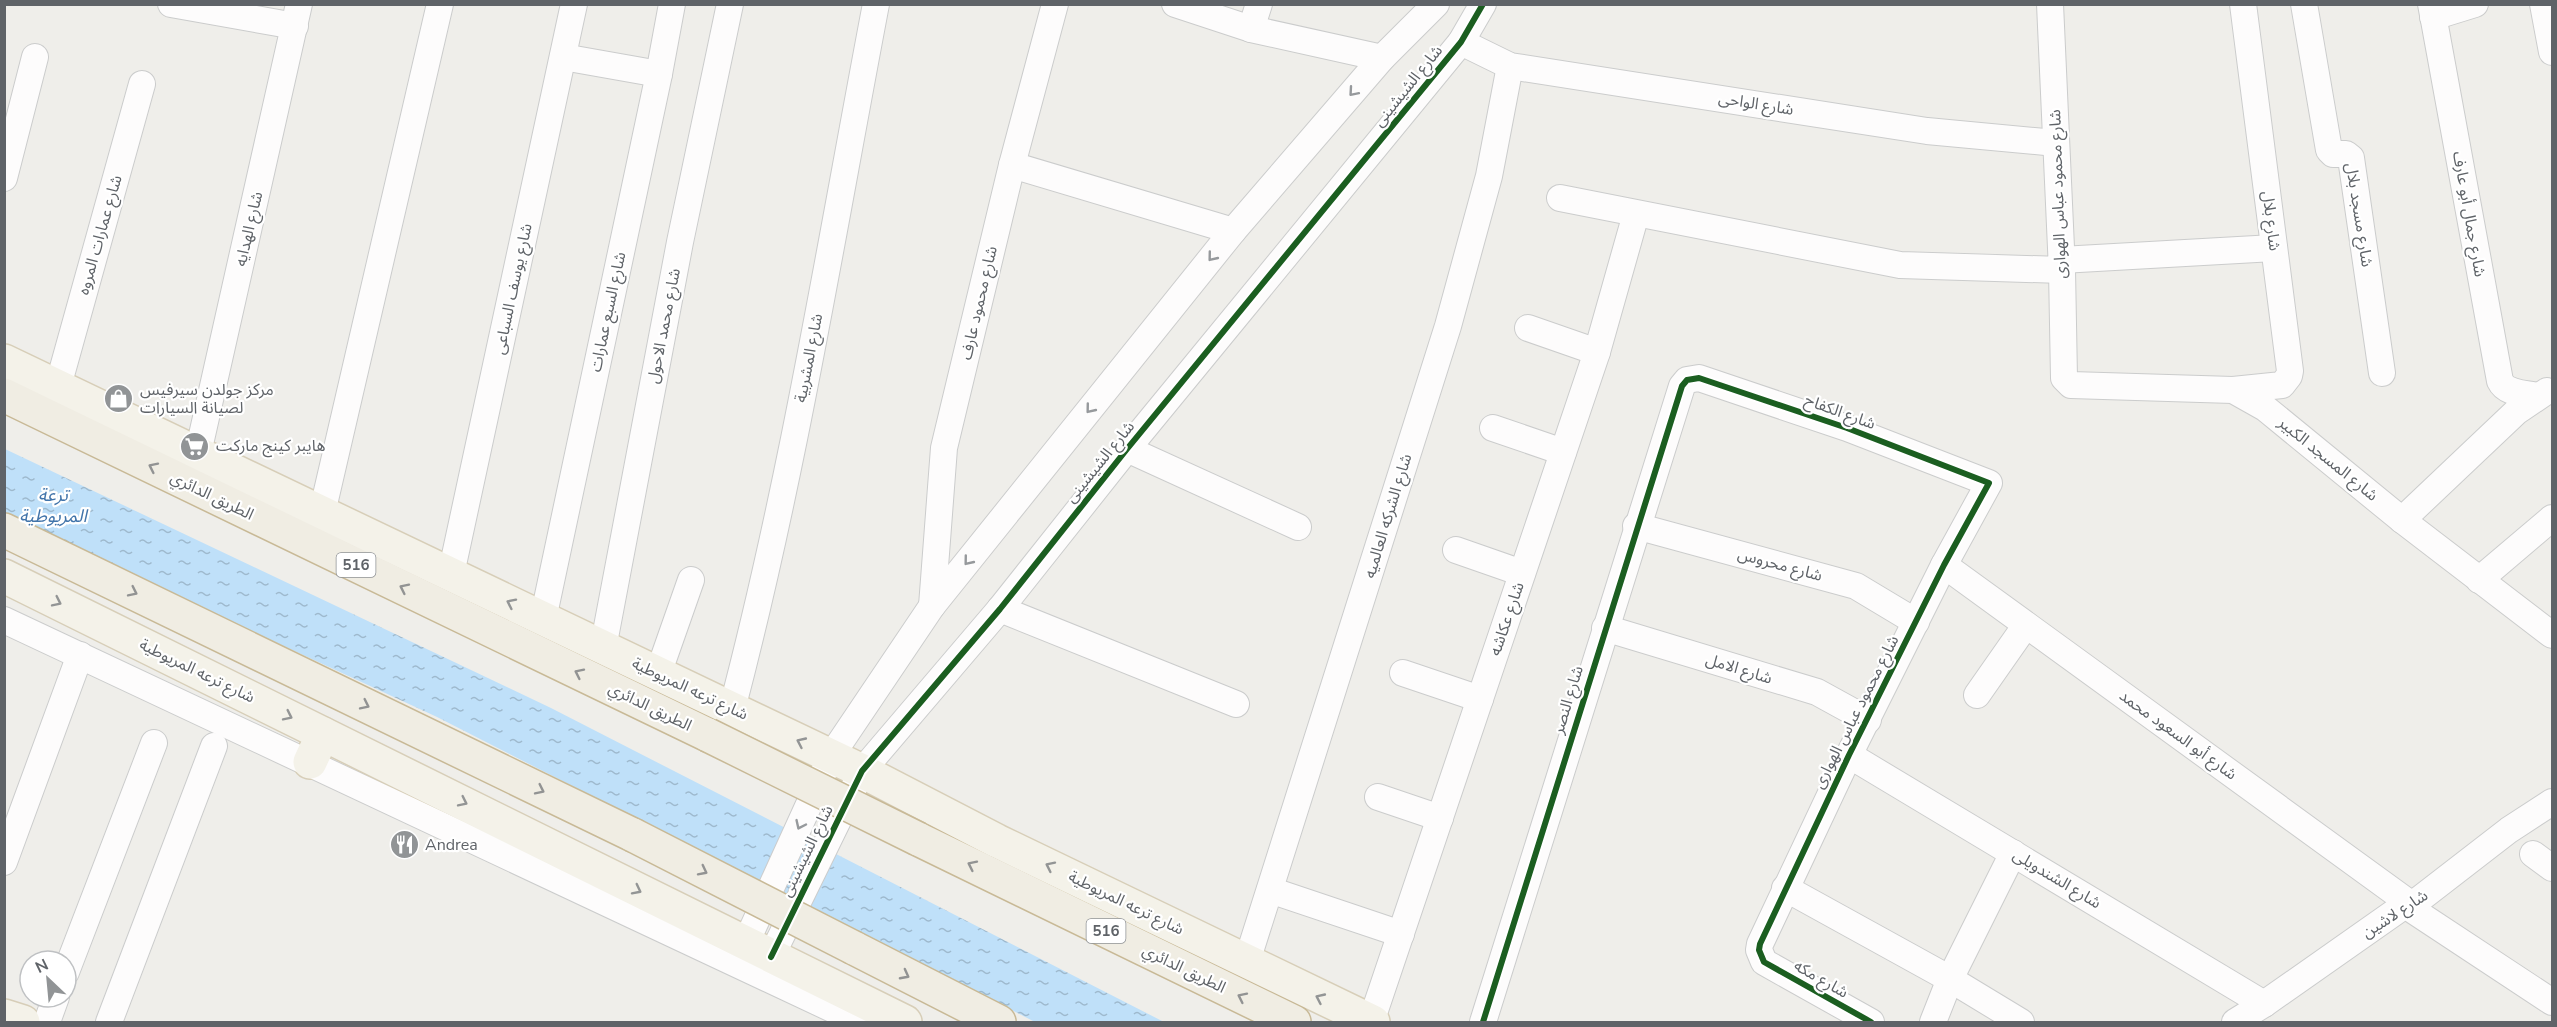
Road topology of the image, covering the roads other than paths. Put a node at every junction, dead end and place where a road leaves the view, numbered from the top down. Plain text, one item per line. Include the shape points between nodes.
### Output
1 (171, 4) edge
2 (440, 4) edge
3 (574, 4) edge
4 (672, 4) edge
5 (730, 4) edge
6 (876, 4) edge
7 (1055, 4) edge
8 (1175, 4) edge
9 (1259, 4) edge
10 (1436, 4) edge
11 (1483, 4) edge
12 (2050, 4) edge
13 (2243, 4) edge
14 (2304, 4) edge
15 (2475, 4) edge
16 (2543, 4) edge
17 (2432, 10) edge
18 (297, 15) edge
19 (1251, 29) junction
20 (1461, 42) junction
21 (2553, 52) edge
22 (36, 57) dead end
23 (563, 57) junction
24 (1382, 58) junction
25 (1510, 66) junction
26 (659, 74) junction
27 (142, 84) dead end
28 (2056, 143) junction
29 (1012, 165) junction
30 (4, 178) edge
31 (1560, 198) dead end
32 (1636, 214) junction
33 (1233, 231) junction
34 (2274, 248) junction
35 (2062, 265) junction
36 (1528, 328) dead end
37 (1597, 352) junction
38 (4, 361) edge
39 (2382, 373) dead end
40 (2066, 382) joint
41 (58, 386) junction
42 (1682, 386) joint
43 (2233, 390) junction
44 (2545, 392) edge
45 (4, 395) edge
46 (1493, 428) dead end
47 (1127, 449) junction
48 (1563, 452) junction
49 (198, 453) junction
50 (1989, 483) joint
51 (322, 513) junction
52 (2553, 518) edge
53 (2402, 520) junction
54 (1636, 526) junction
55 (1298, 527) dead end
56 (4, 530) edge
57 (1456, 550) dead end
58 (1944, 565) junction
59 (1522, 573) junction
60 (451, 574) junction
61 (4, 576) edge
62 (691, 580) dead end
63 (2479, 580) junction
64 (932, 606) junction
65 (1000, 609) junction
66 (543, 619) junction
67 (4, 620) edge
68 (1916, 622) junction
69 (2026, 625) junction
70 (1605, 628) junction
71 (2553, 635) edge
72 (603, 648) junction
73 (80, 655) junction
74 (1402, 673) dead end
75 (658, 674) junction
76 (1977, 695) dead end
77 (1480, 699) junction
78 (1236, 704) dead end
79 (732, 709) junction
80 (858, 716) junction
81 (1868, 720) junction
82 (893, 735) junction
83 (154, 743) dead end
84 (214, 746) dead end
85 (317, 748) junction
86 (1849, 754) junction
87 (827, 764) junction
88 (858, 780) junction
89 (1378, 797) dead end
90 (2553, 802) edge
91 (1440, 818) junction
92 (2013, 853) junction
93 (4, 862) edge
94 (1785, 888) junction
95 (1270, 890) junction
96 (2408, 905) junction
97 (1401, 934) junction
98 (761, 945) junction
99 (75, 949) edge
100 (1761, 956) joint
101 (1247, 961) junction
102 (1950, 979) junction
103 (2553, 1002) edge
104 (2264, 1004) junction
105 (4, 1016) edge
106 (1372, 1022) edge
107 (23, 1023) edge
108 (109, 1023) edge
109 (860, 1023) edge
110 (905, 1023) edge
111 (999, 1023) edge
112 (1294, 1023) edge
113 (1483, 1023) edge
114 (1871, 1023) edge
115 (1933, 1023) edge
116 (2021, 1023) edge
117 (2235, 1023) edge

1 - 18 street
2 - 51 street
3 - 23 street, شارع يوسف السباعى
4 - 26 street, شارع السبع عمارات
5 - 72 street, شارع محمد الاحول via 680,242
6 - 79 street, شارع المشربية via 782,500
7 - 29 street, شارع محمود عارف
8 - 19 street
9 - 19 street
10 - 24 street, شارع الشيشينى
11 - 20 street, شارع الشيشينى
12 - 28 street, شارع محمود عباس الهوارى
13 - 34 street, شارع بلال
14 - 39 street, شارع مسجد بلال via 2330,152 2349,154 2351,158
15 - 17 street
16 - 21 street
17 - 44 street, شارع جمال أبو عارف via 2499,381 2510,390
18 - 49 street, شارع الهدايه
19 - 24 street
20 - 25 street, شارع الواحى
20 - 47 street, شارع الشيشينى
22 - 30 street
23 - 26 street
23 - 60 street, شارع يوسف السباعى
24 -> 33 street, شارع الشيشينى
25 - 28 street, شارع الواحى via 1927,131
25 - 95 street, شارع الشركه العالميه via 1488,176 1448,326
26 - 66 street, شارع السبع عمارات
27 - 41 street, شارع عمارات المروه
28 - 35 street, شارع محمود عباس الهوارى
29 - 33 street
29 - 64 street, شارع محمود عارف via 944,448
31 - 32 street
32 - 35 street via 1900,265
32 - 37 street, شارع عكاشه
33 -> 64 street, شارع الشيشينى
34 - 35 street
34 - 43 street, شارع بلال via 2289,376 2282,385
35 - 40 street, شارع محمود عباس الهوارى
36 - 37 street
37 - 48 street, شارع عكاشه
38 - 41 main road, شارع ترعه المريوطية
40 - 43 street, شارع المسجد الكبير
41 - 49 main road, شارع ترعه المريوطية
42 - 50 street, شارع الكفاح via 1693,379 1705,380 1847,428
42 - 54 street, شارع النصر
43 - 53 street, شارع المسجد الكبير via 2265,408
44 - 53 street via 2509,419
112 -> 45 highway, الطريق الدائري / 516, bridge
46 - 48 street
47 - 55 street
47 - 65 street, شارع الشيشينى
48 - 59 street, شارع عكاشه
49 - 51 main road, شارع ترعه المريوطية
50 - 58 street, شارع محمود عباس الهوارى
51 - 60 main road, شارع ترعه المريوطية
52 - 63 street
53 - 63 street, شارع المسجد الكبير
54 - 68 street, شارع محروس via 1856,586
54 - 70 street, شارع النصر
56 -> 111 highway, bridge via 633,835
57 - 59 street
58 - 68 street, شارع محمود عباس الهوارى
58 - 69 street, شارع أبو السعود محمد
59 - 77 street, شارع عكاشه
66 -> 60 main road, شارع ترعه المريوطية
61 -> 85 main road, شارع ترعه المريوطية
62 - 75 street
63 - 71 street, شارع المسجد الكبير
64 - 80 street, شارع الشيشينى
65 - 78 street
65 - 82 street, شارع الشيشينى
66 - 72 main road, شارع ترعه المريوطية
67 - 73 street
68 - 81 street, شارع محمود عباس الهوارى
69 - 76 street
69 - 96 street, شارع أبو السعود محمد
70 - 81 street, شارع الامل via 1817,692
70 - 113 street, شارع النصر
72 - 75 main road, شارع ترعه المريوطية
73 - 85 street
73 - 93 street
74 - 77 street
75 - 79 main road, شارع ترعه المريوطية
77 - 91 street, شارع عكاشه
87 -> 79 main road, شارع ترعه المريوطية
80 - 82 street
80 - 87 street, شارع الشيشينى
81 - 86 street, شارع محمود عباس الهوارى
82 - 88 street, شارع الشيشينى
83 - 99 street
84 - 108 street
85 -> 98 main road, شارع ترعه المريوطية via 540,840
85 - 109 street
86 - 92 street, شارع الشندويلى
86 - 94 street, شارع محمود عباس الهوارى
87 - 88 main road, شارع ترعه المريوطية
87 -> 98 street, شارع الشيشينى, bridge
88 - 98 street, شارع الشيشينى, bridge
101 -> 88 main road, شارع ترعه المريوطية via 998,841
89 - 91 street
90 - 96 street, شارع لاشين
91 - 97 street, شارع عكاشه
92 - 102 street
92 - 104 street, شارع الشندويلى
94 - 100 street, شارع محمود عباس الهوارى via 1760,944
94 - 102 street
95 - 97 street
95 - 101 street, شارع الشركه العالميه
96 - 103 street, شارع أبو السعود محمد
96 - 104 street, شارع لاشين
97 - 106 street, شارع عكاشه
98 - 110 main road, شارع ترعه المريوطية
100 - 114 street, شارع مكه via 1770,965
106 -> 101 main road, شارع ترعه المريوطية
102 - 115 street
102 - 116 street
104 - 117 street, شارع لاشين
105 - 107 main road

